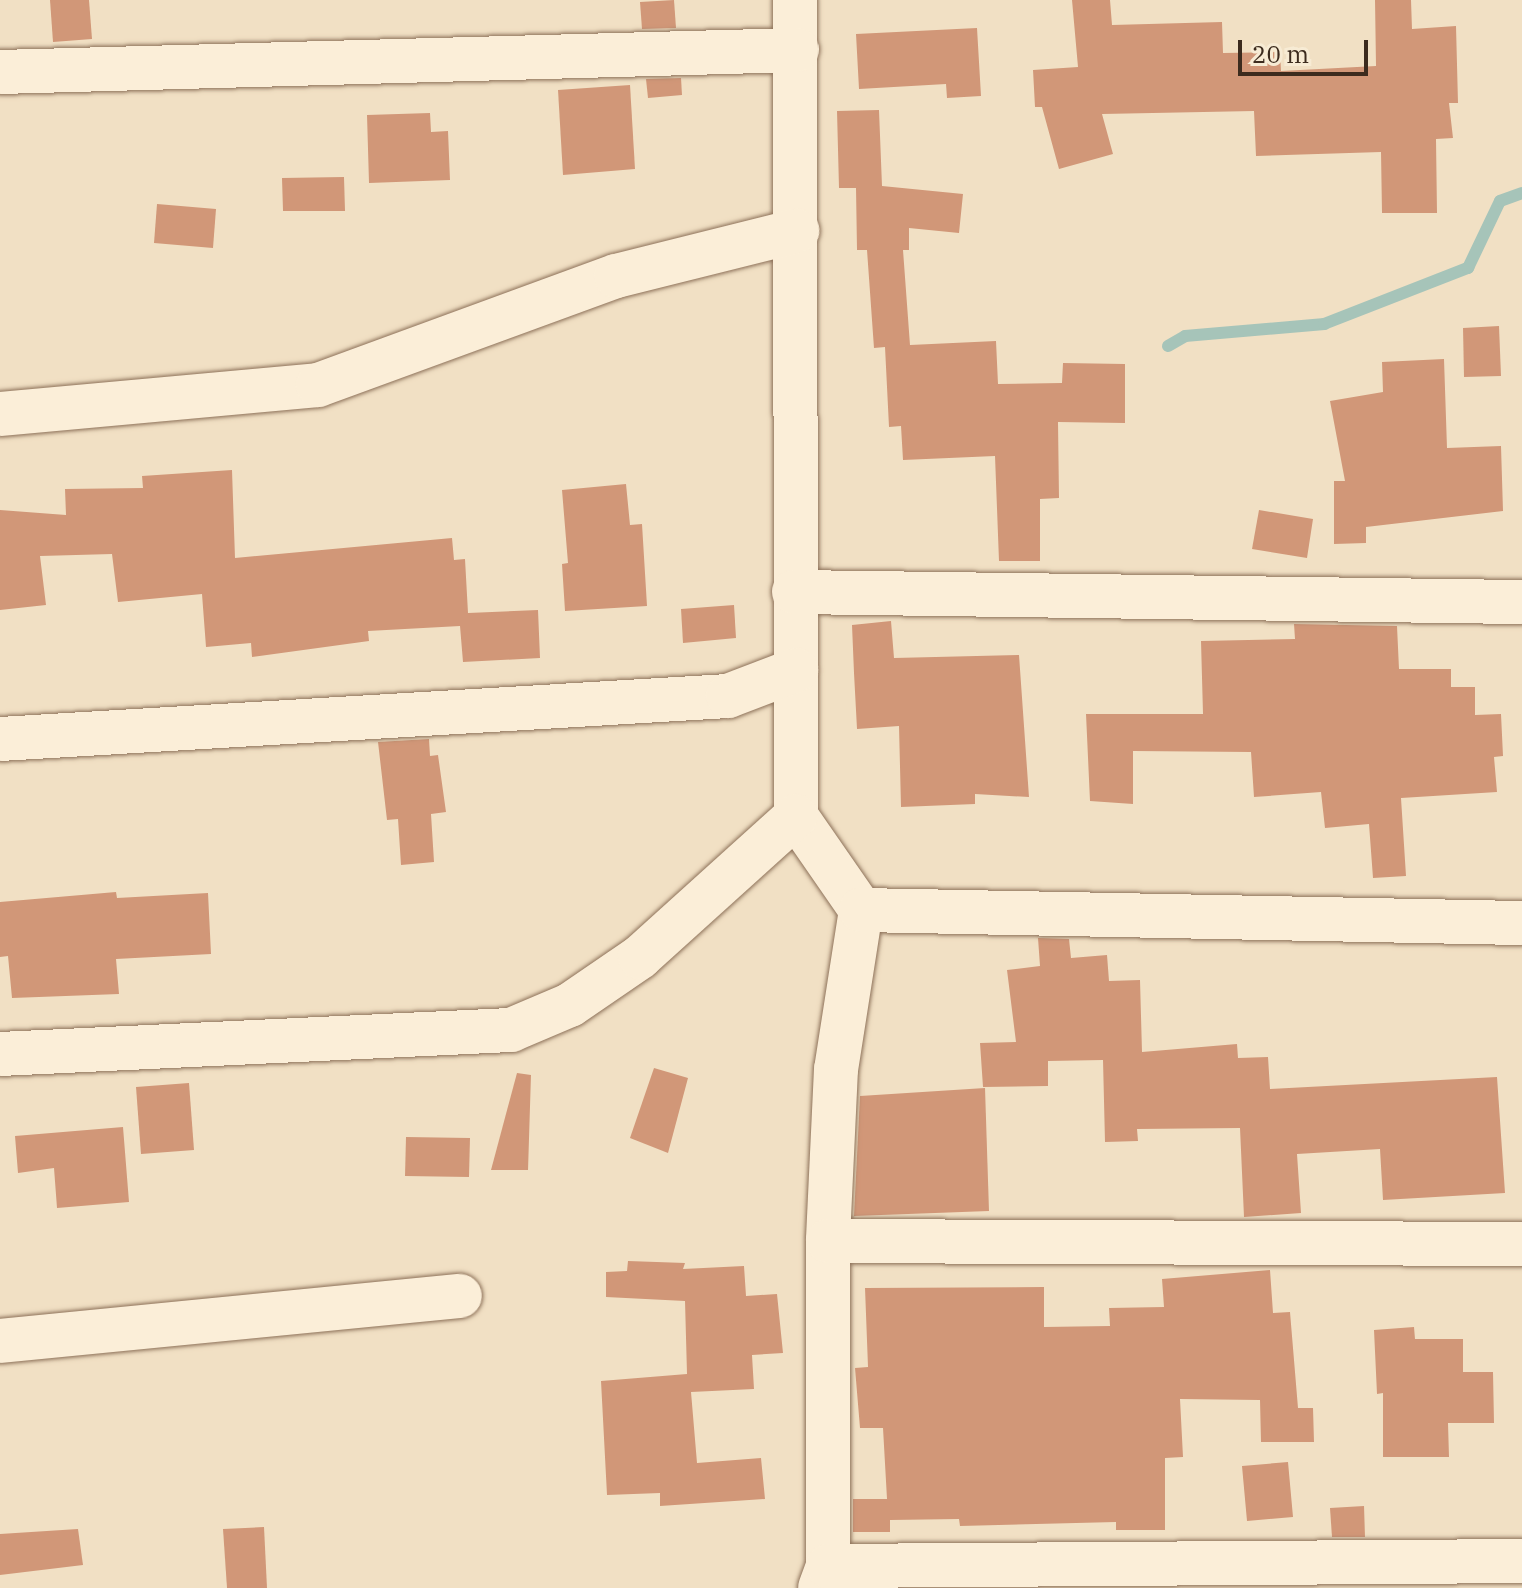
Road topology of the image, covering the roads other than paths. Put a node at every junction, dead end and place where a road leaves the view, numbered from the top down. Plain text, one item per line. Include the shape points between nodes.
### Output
1 (795, 0) edge
2 (797, 50) junction
3 (0, 72) edge
4 (797, 231) junction
5 (0, 414) edge
6 (794, 592) junction
7 (1522, 602) edge
8 (796, 670) junction
9 (0, 739) edge
10 (796, 816) junction
11 (861, 910) junction
12 (1522, 923) edge
13 (0, 1054) edge
14 (828, 1241) junction
15 (1522, 1244) edge
16 (460, 1296) dead end
17 (0, 1341) edge
18 (1522, 1561) edge
19 (824, 1577) edge

1 - 2 street
2 - 3 street
2 - 4 street
4 - 5 street via 616,276 318,385
4 - 6 street
6 - 7 street
6 - 8 street
8 - 9 street via 728,696
8 - 10 street
10 - 11 street
10 - 13 street via 640,957 570,1005 511,1030
11 - 12 street
11 - 14 street via 836,1069
14 - 15 street
14 - 19 street
16 - 17 street
18 - 19 street

